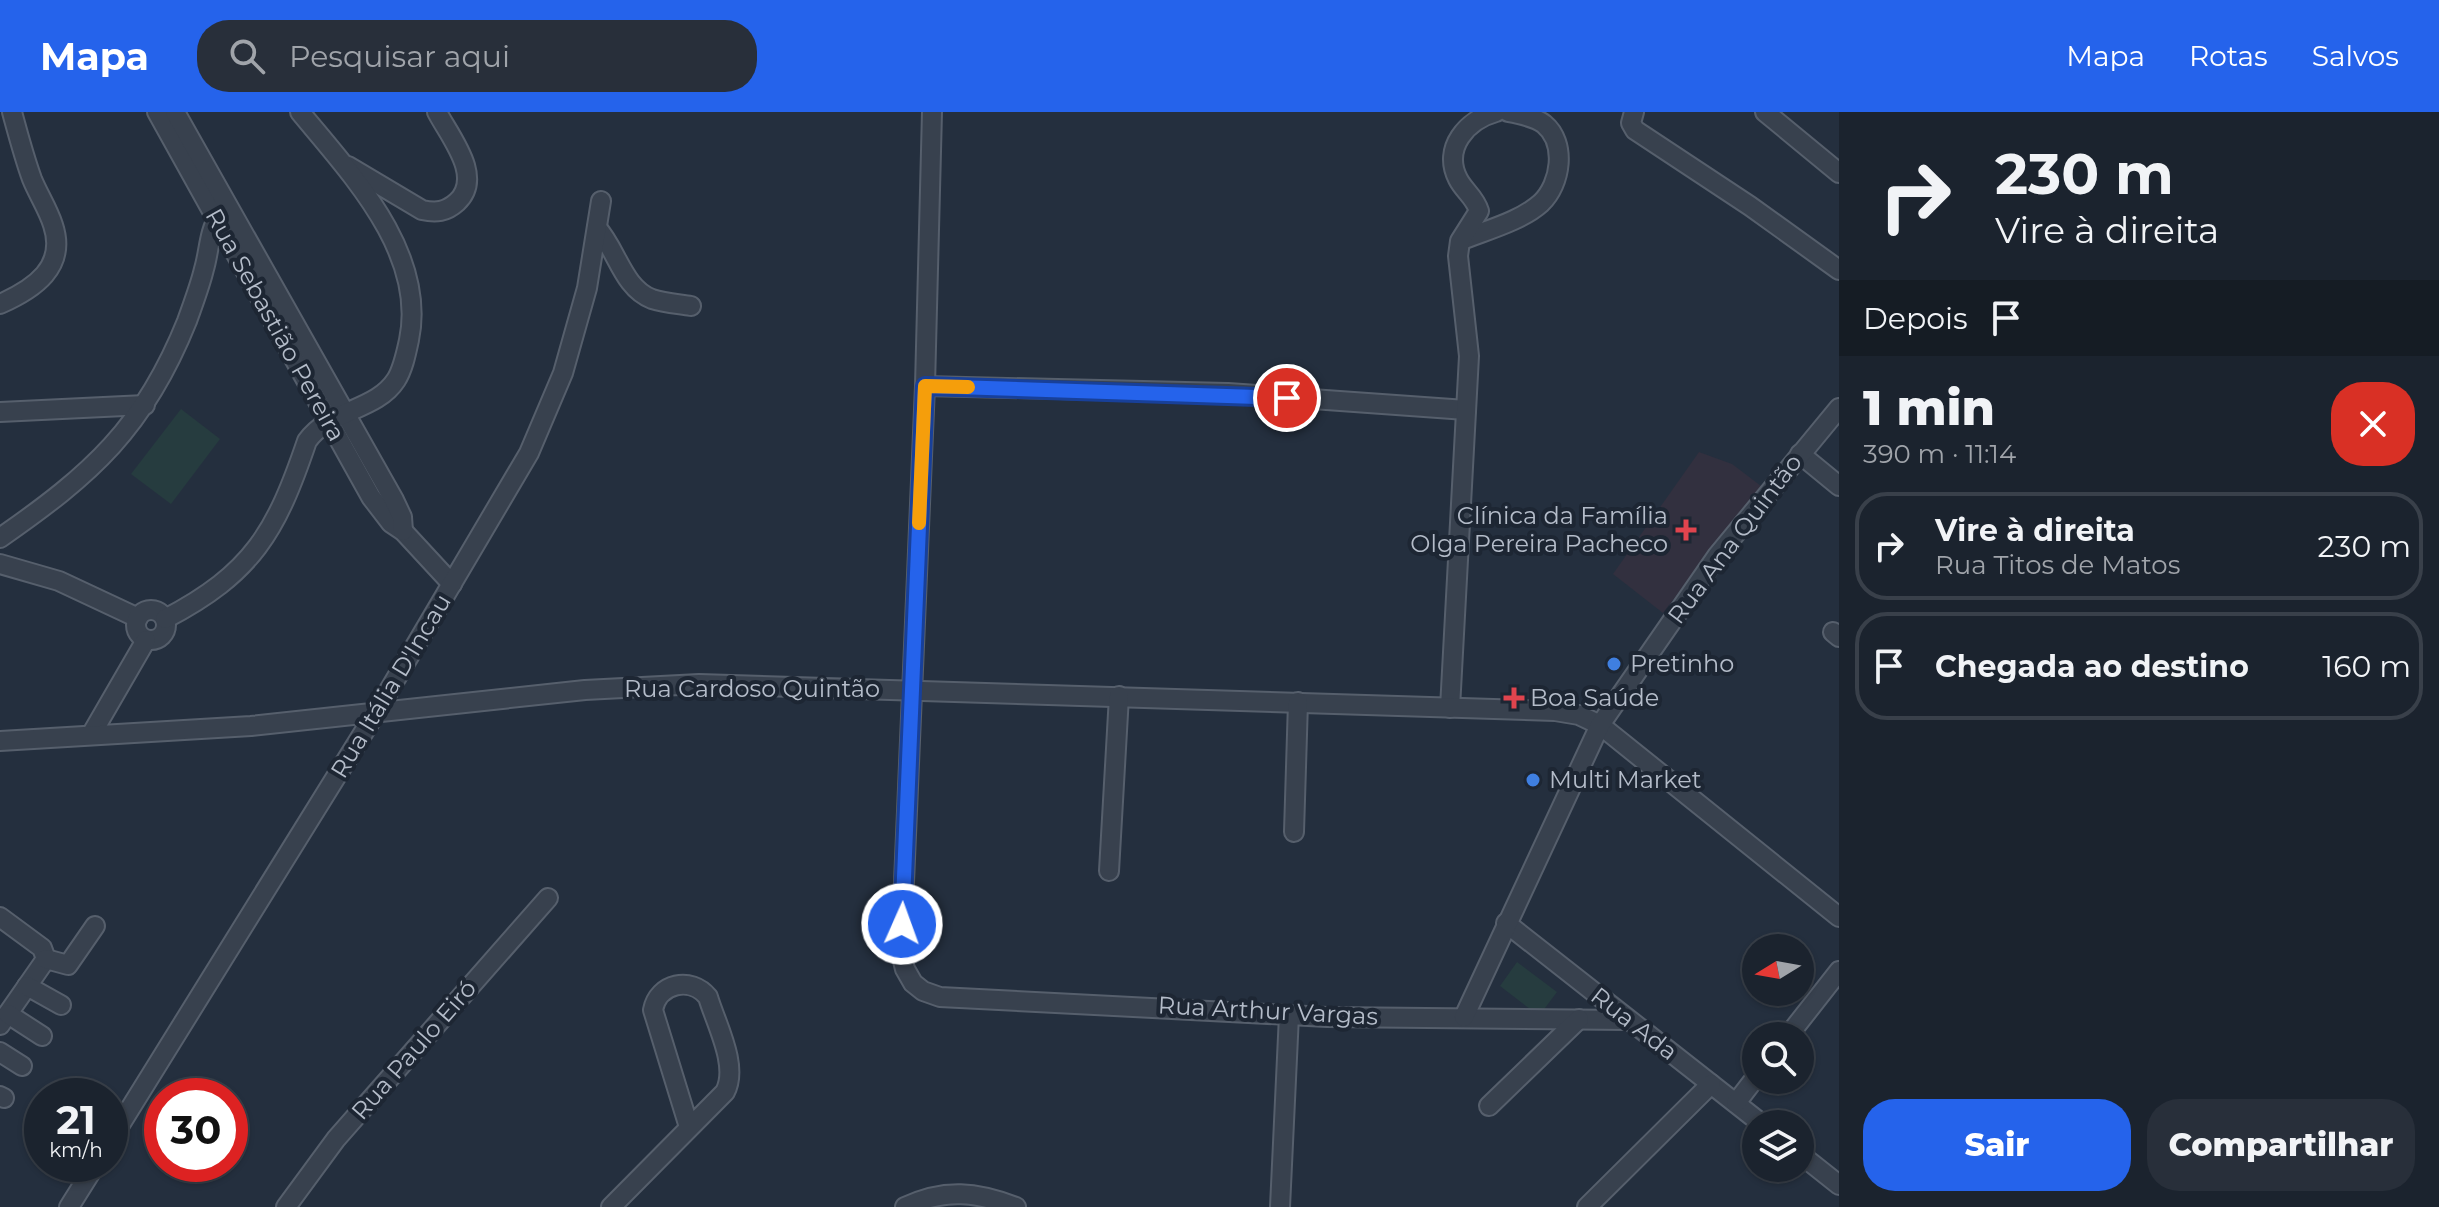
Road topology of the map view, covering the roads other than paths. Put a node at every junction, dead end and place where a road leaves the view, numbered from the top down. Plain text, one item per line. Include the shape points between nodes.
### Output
1 (12, 112) edge
2 (157, 112) edge
3 (175, 112) edge
4 (300, 112) edge
5 (437, 112) edge
6 (932, 112) edge
7 (1496, 112) edge
8 (1508, 112) edge
9 (1634, 112) edge
10 (1765, 112) edge
11 (341, 162) junction
12 (1839, 173) edge
13 (601, 201) dead end
14 (228, 205) junction
15 (216, 221) junction
16 (597, 228) junction
17 (1460, 241) junction
18 (1839, 270) edge
19 (0, 304) edge
20 (691, 306) dead end
21 (925, 386) junction
22 (145, 405) junction
23 (1839, 408) edge
24 (1466, 410) junction
25 (0, 412) edge
26 (336, 416) junction
27 (1800, 454) junction
28 (1839, 486) edge
29 (0, 538) edge
30 (0, 564) edge
31 (452, 584) junction
32 (138, 618) junction
33 (165, 619) junction
34 (146, 640) junction
35 (911, 690) junction
36 (1119, 696) junction
37 (1298, 702) junction
38 (1450, 708) junction
39 (375, 714) junction
40 (1600, 725) junction
41 (91, 735) junction
42 (0, 741) edge
43 (1294, 832) dead end
44 (1109, 871) dead end
45 (548, 898) dead end
46 (0, 917) edge
47 (1839, 917) edge
48 (1506, 923) junction
49 (95, 926) dead end
50 (46, 959) junction
51 (1839, 971) edge
52 (27, 986) junction
53 (61, 1005) dead end
54 (1289, 1015) junction
55 (1464, 1017) junction
56 (4, 1019) edge
57 (1579, 1019) junction
58 (1628, 1020) junction
59 (1799, 1022) edge
60 (42, 1036) dead end
61 (0, 1052) edge
62 (22, 1066) dead end
63 (1711, 1084) junction
64 (1743, 1094) edge
65 (1736, 1103) junction
66 (1489, 1106) dead end
67 (1745, 1110) edge
68 (128, 1112) edge
69 (689, 1127) junction
70 (1814, 1165) edge
71 (85, 1182) edge
72 (1839, 1185) edge
73 (69, 1207) edge
74 (286, 1207) edge
75 (611, 1207) edge
76 (905, 1207) edge
77 (1016, 1207) edge
78 (1280, 1207) edge
79 (1587, 1207) edge

1 - 19 street via 33,181 53,223 56,251 29,291
2 - 15 street, Rua Sebastião Pereira
3 - 14 street, Rua Sebastião Pereira
4 - 11 street
5 - 11 street via 468,175 463,196 444,210 422,210
6 - 21 street
7 - 17 street via 1469,123 1455,144 1458,179 1479,211
8 - 17 street via 1544,125 1555,142 1560,163 1554,185 1529,212
9 - 18 street via 1635,130
10 - 12 street
11 - 26 street via 393,240 410,295 412,325 396,381 382,394
13 - 16 street, Rua Itália D'Incau
14 - 15 street
14 - 26 street, Rua Sebastião Pereira
15 - 22 street via 187,320
15 - 26 street, Rua Sebastião Pereira
16 - 20 street via 638,291
16 - 31 street, Rua Itália D'Incau via 563,373 529,453
17 - 24 street via 1469,356
21 - 24 street via 1228,393
21 - 35 street
22 - 25 street
22 - 29 street via 83,477
23 - 27 street, Rua Ana Quintão
24 - 38 street
26 - 31 street, Rua Sebastião Pereira via 377,506
26 - 33 street via 307,441 275,525 258,551 203,597
27 - 28 street
27 - 40 street, Rua Ana Quintão via 1717,556
30 - 32 street via 59,581
31 - 39 street, Rua Itália D'Incau
32 - 33 street via 152,610
32 - 34 street via 137,631
33 - 34 street via 163,635
34 - 41 street
35 - 36 street, Rua Cardoso Quintão
35 - 39 street, Rua Cardoso Quintão via 699,684 585,690
35 - 54 street, Rua Arthur Vargas via 901,953 913,983 940,997
36 - 37 street, Rua Cardoso Quintão
36 - 44 street
37 - 38 street, Rua Cardoso Quintão
37 - 43 street
38 - 40 street, Rua Cardoso Quintão via 1555,711
39 - 41 street, Rua Cardoso Quintão
39 - 68 street, Rua Itália D'Incau
40 - 47 street
40 - 48 street, Rua Ana Quintão
41 - 42 street, Rua Cardoso Quintão
45 - 74 street, Rua Paulo Eiró via 336,1139
46 - 50 street via 42,948
48 - 55 street, Rua Ana Quintão
48 - 58 street, Rua Ada
49 - 50 street via 68,965
50 - 52 street
51 - 59 street
52 - 53 street
52 - 56 street
54 - 55 street, Rua Arthur Vargas
54 - 78 street
55 - 57 street, Rua Arthur Vargas
56 - 60 street
57 - 58 street, Rua Arthur Vargas
57 - 66 street
58 - 63 street, Rua Ada
61 - 62 street
63 - 65 street, Rua Ada
63 - 79 street
64 - 65 street
65 - 67 street, Rua Ada
69 - 69 street via 725,1092 731,1078 708,997 691,985 666,989 655,998 653,1010
69 - 75 street
70 - 72 street
71 - 73 street
76 - 77 street via 926,1197 956,1193 981,1194

